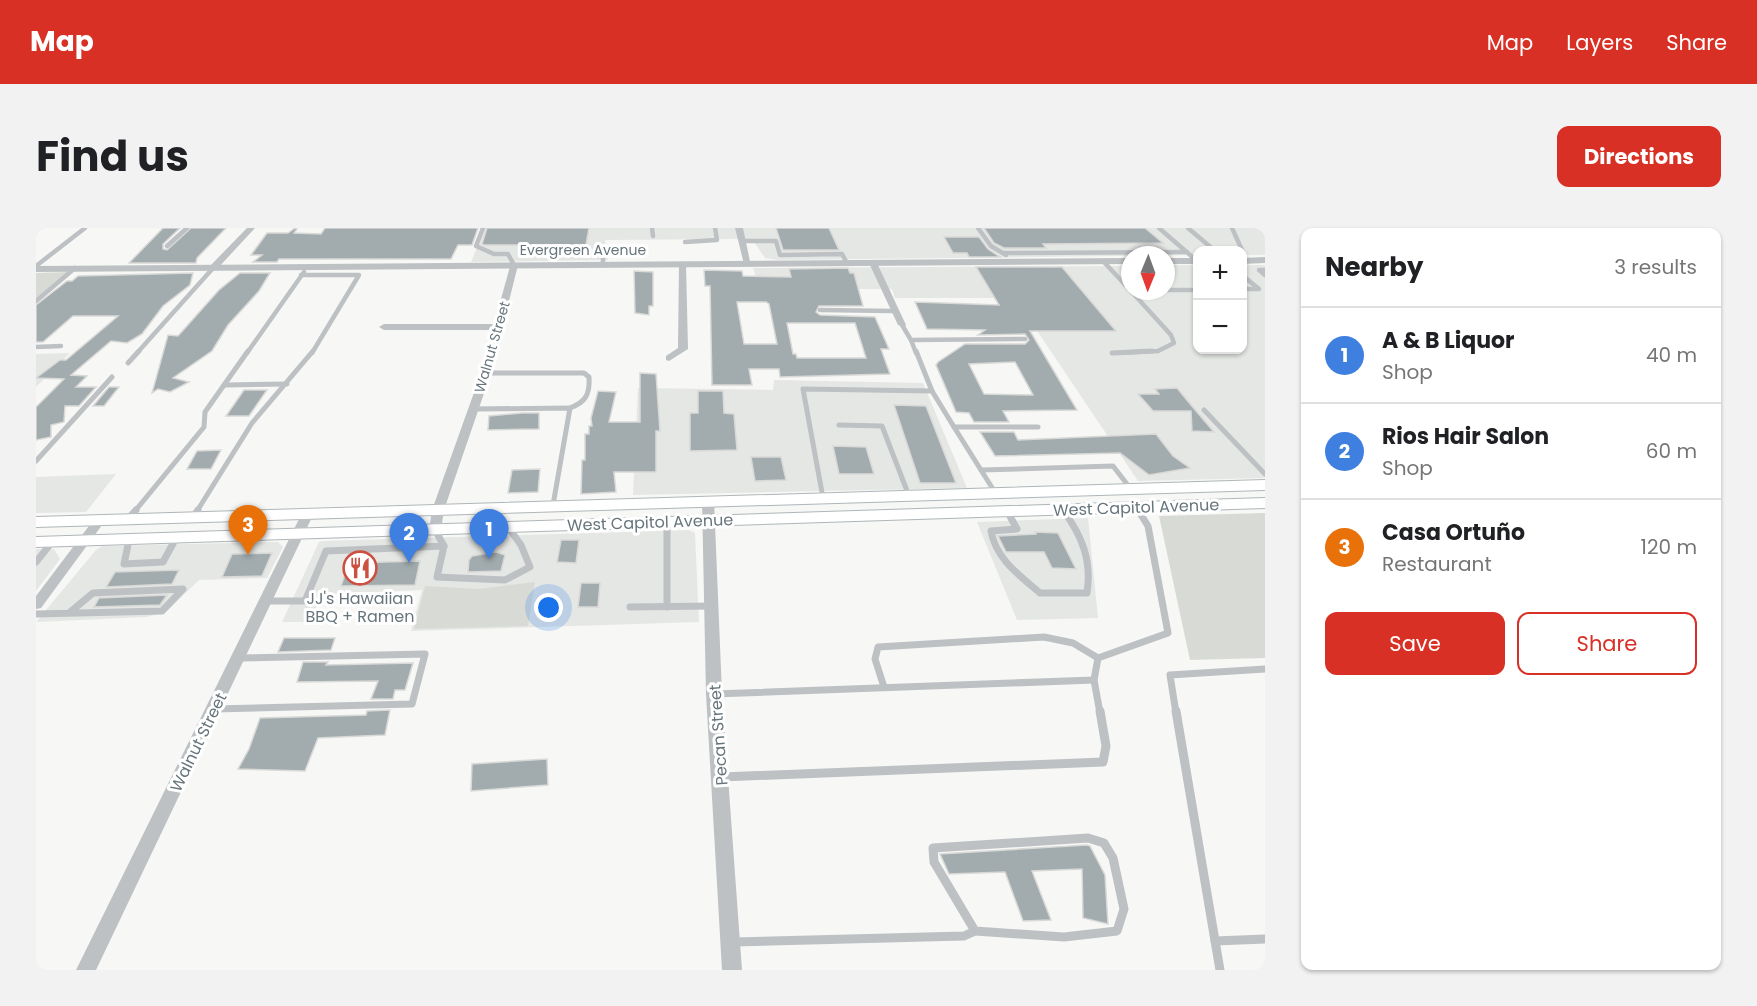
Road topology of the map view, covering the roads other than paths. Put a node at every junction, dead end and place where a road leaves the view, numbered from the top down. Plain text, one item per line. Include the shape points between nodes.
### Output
1 (86, 228) edge
2 (187, 228) edge
3 (251, 228) edge
4 (483, 228) edge
5 (652, 228) edge
6 (715, 228) edge
7 (739, 228) edge
8 (978, 228) edge
9 (1159, 228) edge
10 (1188, 228) edge
11 (1232, 228) edge
12 (653, 236) dead end
13 (742, 241) junction
14 (685, 242) dead end
15 (167, 246) dead end
16 (1209, 246) edge
17 (1240, 246) edge
18 (1187, 252) junction
19 (1003, 253) junction
20 (1193, 257) edge
21 (1103, 261) junction
22 (1121, 261) edge
23 (1175, 261) edge
24 (1193, 261) edge
25 (1018, 262) junction
26 (847, 263) junction
27 (873, 263) junction
28 (682, 264) junction
29 (748, 264) junction
30 (514, 265) junction
31 (36, 267) edge
32 (214, 267) junction
33 (75, 268) junction
34 (1265, 270) edge
35 (304, 271) junction
36 (362, 271) junction
37 (1265, 275) edge
38 (1247, 279) edge
39 (1121, 281) edge
40 (1247, 289) edge
41 (1175, 290) edge
42 (1193, 290) edge
43 (1138, 300) edge
44 (36, 301) edge
45 (820, 310) dead end
46 (894, 311) junction
47 (902, 325) joint
48 (384, 327) dead end
49 (498, 327) junction
50 (1025, 339) dead end
51 (911, 340) junction
52 (61, 346) dead end
53 (36, 347) edge
54 (1112, 352) dead end
55 (669, 357) dead end
56 (128, 363) dead end
57 (486, 373) junction
58 (112, 377) dead end
59 (287, 384) junction
60 (224, 385) junction
61 (932, 391) junction
62 (570, 408) junction
63 (474, 409) junction
64 (1204, 410) dead end
65 (839, 425) dead end
66 (954, 427) junction
67 (1038, 427) dead end
68 (36, 461) edge
69 (981, 470) junction
70 (1265, 474) edge
71 (1265, 484) edge
72 (1130, 488) junction
73 (1083, 490) junction
74 (996, 494) junction
75 (909, 496) junction
76 (823, 498) junction
77 (708, 500) junction
78 (1265, 503) edge
79 (553, 505) junction
80 (1136, 507) junction
81 (1063, 509) junction
82 (438, 510) junction
83 (1007, 511) junction
84 (308, 513) junction
85 (868, 516) junction
86 (193, 517) junction
87 (128, 519) junction
88 (99, 521) junction
89 (709, 521) junction
90 (36, 522) edge
91 (667, 522) junction
92 (508, 526) junction
93 (299, 536) junction
94 (176, 538) junction
95 (439, 538) junction
96 (129, 540) junction
97 (86, 541) junction
98 (44, 542) edge
99 (36, 562) edge
100 (267, 600) junction
101 (36, 605) edge
102 (667, 606) junction
103 (712, 606) junction
104 (630, 607) dead end
105 (69, 613) junction
106 (36, 615) edge
107 (239, 658) junction
108 (1098, 658) junction
109 (1265, 669) edge
110 (1094, 680) junction
111 (884, 687) junction
112 (714, 694) junction
113 (214, 709) junction
114 (721, 777) junction
115 (975, 931) junction
116 (1265, 939) edge
117 (1215, 941) junction
118 (730, 942) junction
119 (86, 970) edge
120 (732, 970) edge
121 (1220, 970) edge

1 - 31 lane
2 - 15 lane
3 - 32 street
4 - 30 lane via 476,246 494,254 508,254
5 - 12 lane
6 - 14 lane via 717,240
7 - 13 street
8 - 19 lane via 991,246
9 - 18 lane
10 - 16 lane
11 - 17 lane
13 - 26 lane via 776,241 780,255 842,254
13 - 29 street
18 - 19 lane
18 - 20 lane
19 - 25 lane
21 - 22 street, Evergreen Avenue
21 - 25 street, Evergreen Avenue
21 - 39 lane
23 - 24 street
25 - 27 street, Evergreen Avenue
26 - 27 street, Evergreen Avenue
26 - 29 street, Evergreen Avenue
27 - 46 street
28 - 29 street, Evergreen Avenue
28 - 30 street, Evergreen Avenue via 603,260
28 - 55 street via 683,350
30 - 36 street, Evergreen Avenue
30 - 49 street, Walnut Street
31 - 33 street, Evergreen Avenue
32 - 33 street, Evergreen Avenue
32 - 35 street, Evergreen Avenue
32 - 56 lane
33 - 44 lane
34 - 37 lane via 1259,270
35 - 36 street, Evergreen Avenue
35 - 60 lane
36 - 59 lane via 310,356
38 - 40 lane via 1259,289
41 - 42 lane
43 - 54 lane via 1174,343 1158,351
45 - 46 lane
46 - 47 street
47 - 51 lane
48 - 49 street
49 - 57 street, Walnut Street
50 - 51 lane
51 - 61 lane
52 - 53 lane
57 - 62 lane via 584,373 590,377 590,393 584,403
57 - 63 street, Walnut Street
58 - 68 lane
59 - 60 lane
59 - 86 lane via 252,423
60 - 87 lane via 205,412 204,427
61 - 66 lane
61 - 76 lane via 803,389
62 - 63 lane
62 - 79 lane
63 - 82 street, Walnut Street
64 - 70 lane
65 - 75 lane via 882,426
66 - 67 lane
66 - 69 lane
69 - 72 lane via 1113,466
69 - 74 lane
71 - 72 main road, West Capitol Avenue
72 - 73 main road, West Capitol Avenue
73 - 74 main road, West Capitol Avenue
73 - 83 main road via 1059,501 1017,504
74 - 75 main road, West Capitol Avenue
74 - 85 main road via 964,505 891,507 877,509
75 - 76 main road, West Capitol Avenue
76 - 77 main road, West Capitol Avenue
77 - 79 main road, West Capitol Avenue
77 - 89 street, Pecan Street
78 - 80 main road, West Capitol Avenue
79 - 82 main road, West Capitol Avenue
80 - 81 main road, West Capitol Avenue
80 - 108 lane via 1148,526 1168,633
81 - 83 main road, West Capitol Avenue
81 - 83 lane via 1082,538 1088,559 1087,593 1040,593 1005,562 991,531 1017,529
82 - 84 main road, West Capitol Avenue
82 - 95 street, Walnut Street
83 - 85 main road, West Capitol Avenue
84 - 86 main road, West Capitol Avenue
84 - 93 street, Walnut Street
85 - 89 main road, West Capitol Avenue
86 - 87 main road, West Capitol Avenue
87 - 88 main road, West Capitol Avenue
88 - 90 main road, West Capitol Avenue
88 - 97 street
89 - 91 main road, West Capitol Avenue
89 - 103 street, Pecan Street
91 - 92 main road, West Capitol Avenue
91 - 102 lane
92 - 95 main road, West Capitol Avenue
92 - 95 lane via 530,567 505,580 437,577
93 - 94 main road, West Capitol Avenue
93 - 95 main road, West Capitol Avenue
93 - 100 street, Walnut Street
94 - 96 main road, West Capitol Avenue
94 - 96 lane via 163,562 124,564
95 - 100 lane via 326,551 305,601
96 - 97 main road, West Capitol Avenue
97 - 98 main road, West Capitol Avenue
97 - 101 street
98 - 99 lane
100 - 107 street, Walnut Street
102 - 103 lane
102 - 104 lane
103 - 112 street, Pecan Street
105 - 105 lane via 162,611 183,589 93,593
105 - 106 lane
107 - 113 street, Walnut Street
107 - 113 lane via 425,654 412,704
108 - 110 lane
108 - 111 lane via 1073,643 1044,637 878,647 875,659
109 - 117 lane via 1170,675
110 - 111 lane
110 - 114 lane via 1106,746 1103,762
111 - 112 lane
112 - 114 street, Pecan Street
113 - 119 street, Walnut Street
114 - 118 street, Pecan Street
115 - 115 lane via 934,862 933,848 1088,838 1104,843 1113,858 1124,909 1117,931 1089,938 1018,937
115 - 118 lane via 964,936
116 - 117 lane
117 - 121 lane
118 - 120 street, Pecan Street

